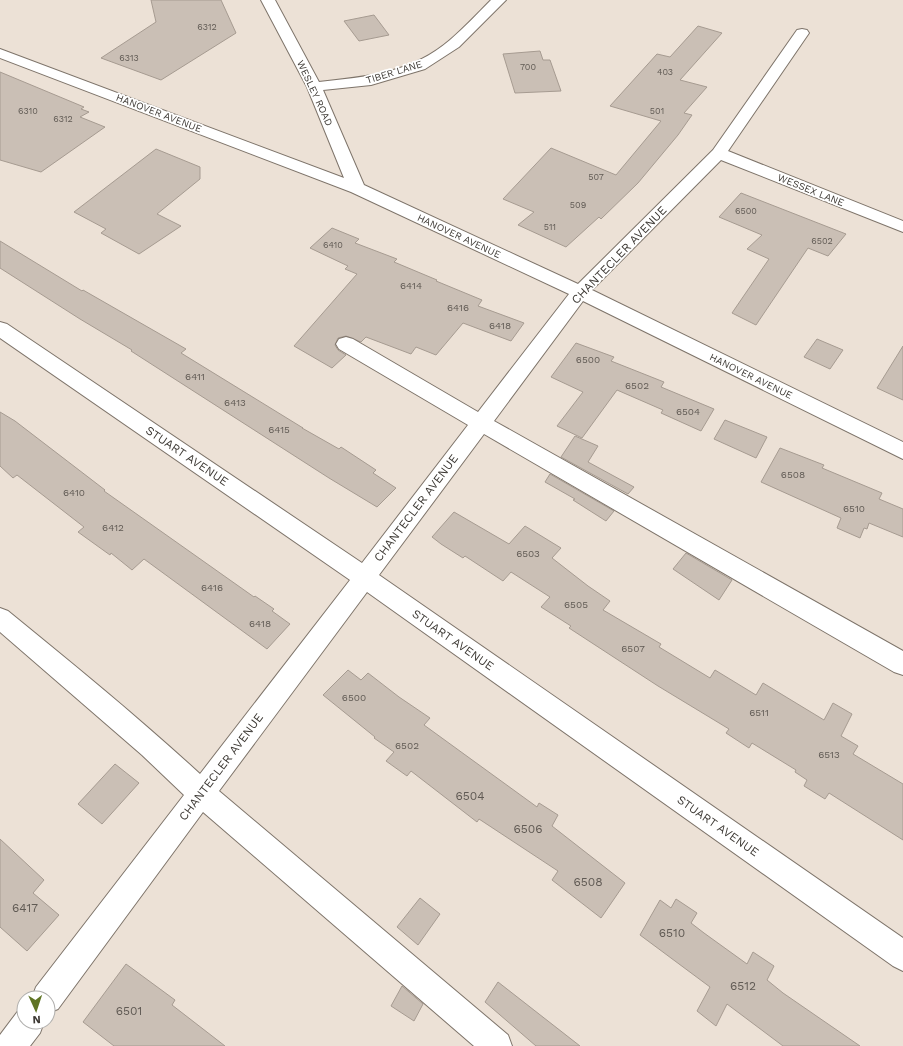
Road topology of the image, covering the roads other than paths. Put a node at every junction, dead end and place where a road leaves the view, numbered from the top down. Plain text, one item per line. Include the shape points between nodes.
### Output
1 (268, 0) edge
2 (499, 0) edge
3 (802, 33) dead end
4 (0, 53) edge
5 (314, 87) junction
6 (719, 153) junction
7 (357, 188) junction
8 (903, 227) edge
9 (580, 292) junction
10 (0, 329) edge
11 (346, 344) dead end
12 (480, 423) junction
13 (903, 451) edge
14 (364, 577) junction
15 (0, 618) edge
16 (903, 664) edge
17 (201, 794) junction
18 (903, 956) edge
19 (53, 990) edge
20 (23, 1030) edge
21 (11, 1046) edge
22 (497, 1046) edge

1 - 5 street, WESLEY ROAD
2 - 5 street, TIBER LANE via 454,44 420,66 371,80
3 - 6 street, CHANTECLER AVENUE
4 - 7 street, HANOVER AVENUE
5 - 7 street, WESLEY ROAD
6 - 8 street, WESSEX LANE
6 - 9 street, CHANTECLER AVENUE
7 - 9 street, HANOVER AVENUE
9 - 12 street, CHANTECLER AVENUE
9 - 13 street, HANOVER AVENUE
10 - 14 street, STUART AVENUE
11 - 12 street
12 - 14 street, CHANTECLER AVENUE
12 - 16 street
14 - 17 street, CHANTECLER AVENUE
14 - 18 street, STUART AVENUE
15 - 17 street via 123,722
17 - 19 street, CHANTECLER AVENUE
17 - 22 street
20 - 21 street

